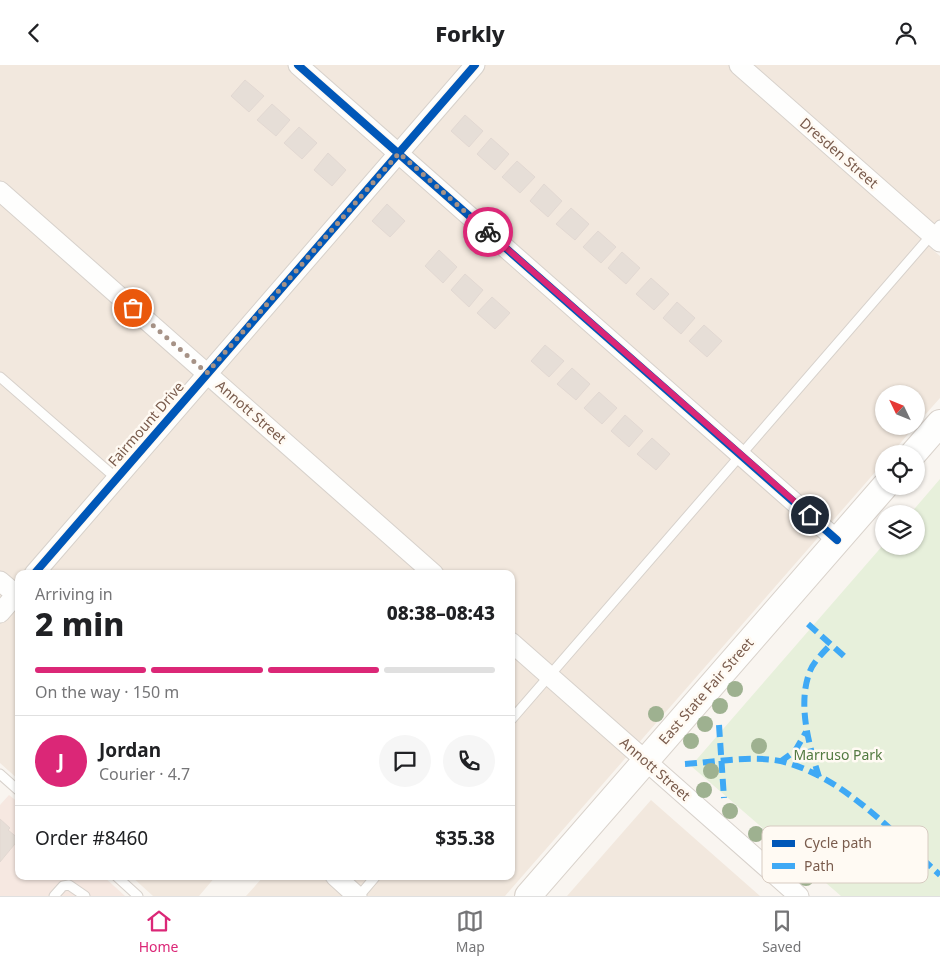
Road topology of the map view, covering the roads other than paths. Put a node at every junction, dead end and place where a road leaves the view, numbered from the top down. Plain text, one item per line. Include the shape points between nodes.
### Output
1 (298, 65) edge
2 (475, 65) edge
3 (738, 65) edge
4 (399, 153) junction
5 (0, 191) edge
6 (937, 234) edge
7 (207, 373) junction
8 (0, 377) edge
9 (940, 423) edge
10 (921, 445) edge
11 (741, 455) junction
12 (116, 478) junction
13 (877, 495) edge
14 (837, 540) junction
15 (37, 570) edge
16 (429, 570) edge
17 (0, 581) edge
18 (15, 592) edge
19 (15, 597) edge
20 (0, 613) edge
21 (515, 645) edge
22 (550, 676) junction
23 (515, 715) edge
24 (646, 761) junction
25 (0, 774) edge
26 (15, 787) edge
27 (762, 863) edge
28 (120, 880) edge
29 (340, 880) edge
30 (372, 880) edge
31 (784, 883) edge
32 (54, 896) edge
33 (85, 896) edge
34 (138, 896) edge
35 (358, 896) edge
36 (528, 896) edge
37 (799, 896) edge

1 - 4 street
2 - 4 street, Fairmount Drive
3 - 6 street, Dresden Street
4 - 7 street, Fairmount Drive
4 - 11 street
5 - 7 street, Annott Street
6 - 11 lane
7 - 12 street, Fairmount Drive
7 - 16 street, Annott Street
8 - 12 lane
9 - 10 street
11 - 14 street
11 - 22 lane
12 - 15 street, Fairmount Drive
13 - 14 street, East State Fair Street
14 - 24 street, East State Fair Street
17 - 18 street
19 - 20 street
21 - 22 street, Annott Street
22 - 23 lane
22 - 24 street, Annott Street
24 - 27 street, Annott Street
24 - 36 street, East State Fair Street
25 - 26 lane
28 - 34 lane
29 - 35 street
30 - 35 lane
31 - 37 street, Annott Street
32 - 33 lane via 69,885

